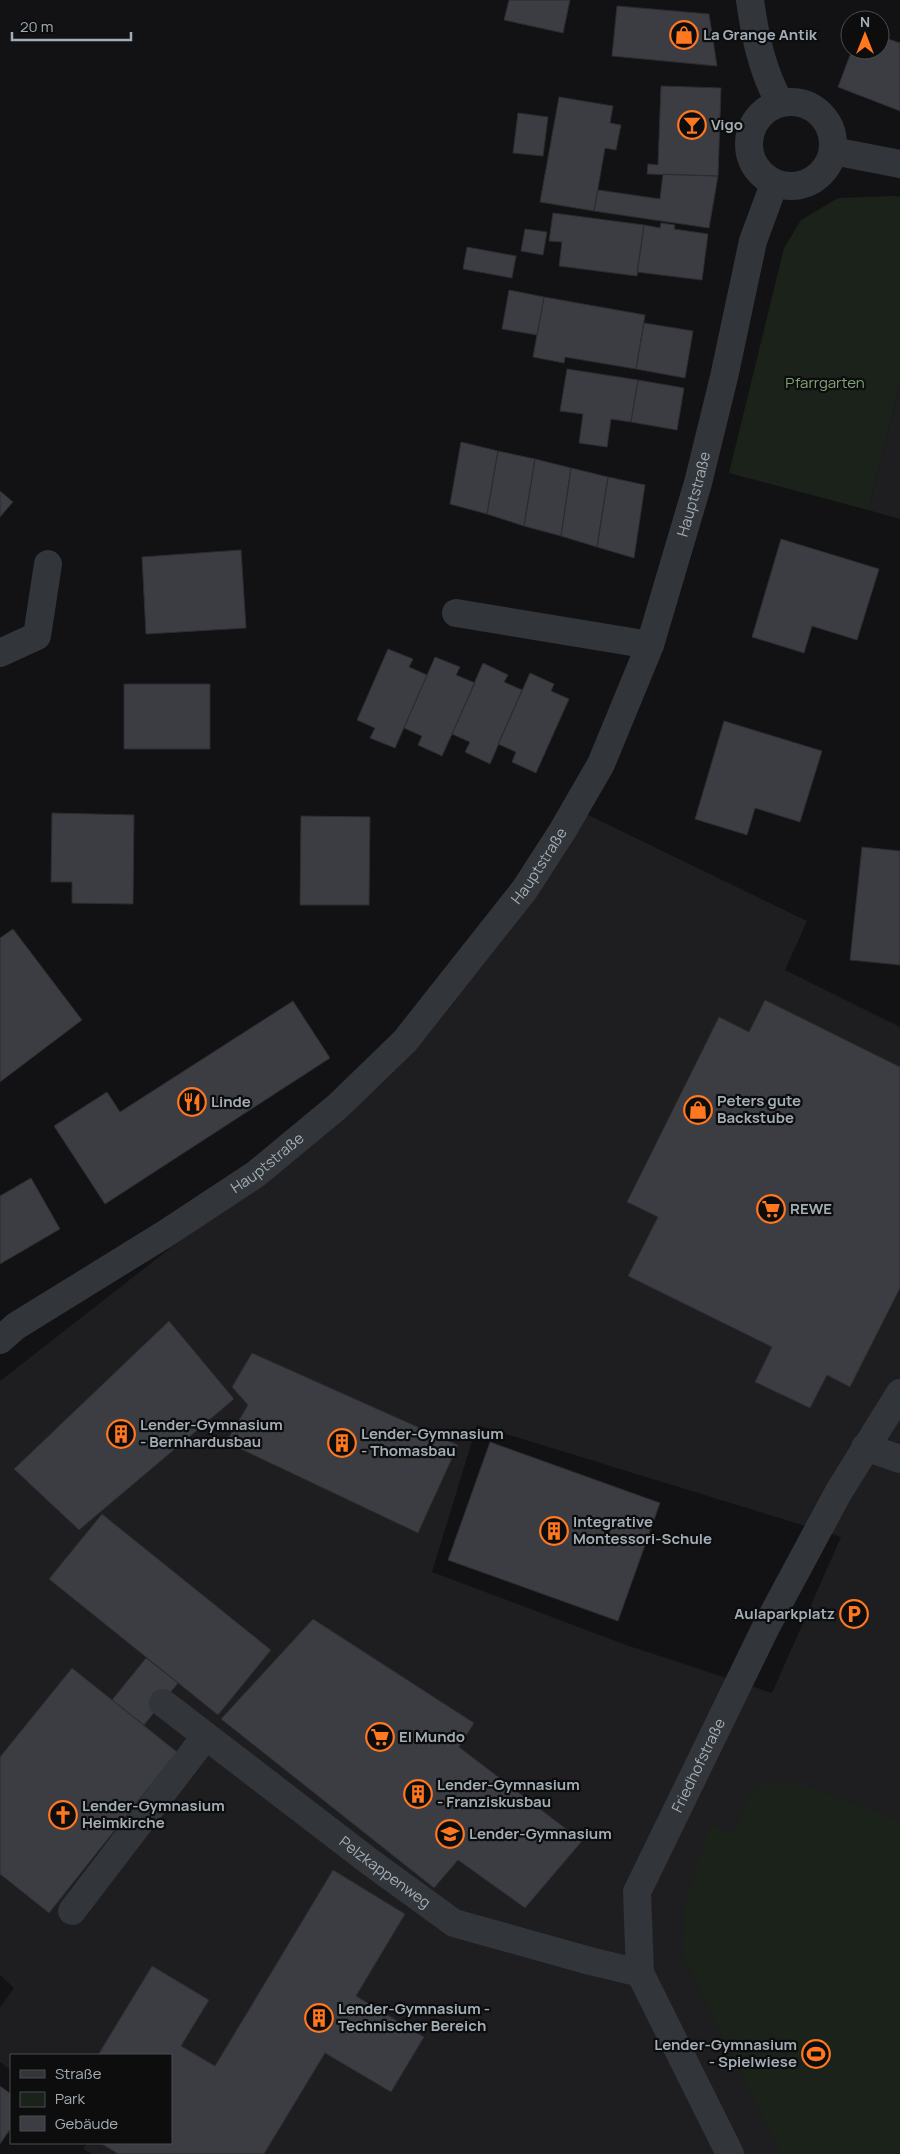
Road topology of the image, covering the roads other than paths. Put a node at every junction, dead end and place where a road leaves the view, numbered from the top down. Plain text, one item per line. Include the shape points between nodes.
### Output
1 (750, 0) edge
2 (780, 103) junction
3 (833, 151) junction
4 (900, 164) edge
5 (774, 184) junction
6 (48, 564) dead end
7 (456, 613) dead end
8 (650, 645) junction
9 (0, 653) edge
10 (0, 1340) edge
11 (900, 1392) edge
12 (865, 1447) junction
13 (900, 1459) edge
14 (162, 1703) dead end
15 (205, 1736) junction
16 (72, 1911) dead end
17 (640, 1972) junction
18 (730, 2154) edge

1 - 2 street via 760,57
2 - 3 street via 808,105 819,113 833,137
2 - 5 street via 758,119 751,131 749,144 757,170
3 - 4 street
3 - 5 street via 819,176 807,183 794,186
5 - 8 street, Hauptstraße via 752,241 698,483
6 - 9 street via 37,636
7 - 8 street
8 - 10 street, Hauptstraße via 601,764 563,830 525,889 406,1041 338,1106 256,1174 16,1326
11 - 12 street, Friedhofstraße
12 - 13 street
12 - 17 street, Friedhofstraße via 765,1629 637,1892
14 - 15 street, Pelzkappenweg
15 - 16 street
15 - 17 street, Pelzkappenweg via 454,1924
17 - 18 street, Friedhofstraße

